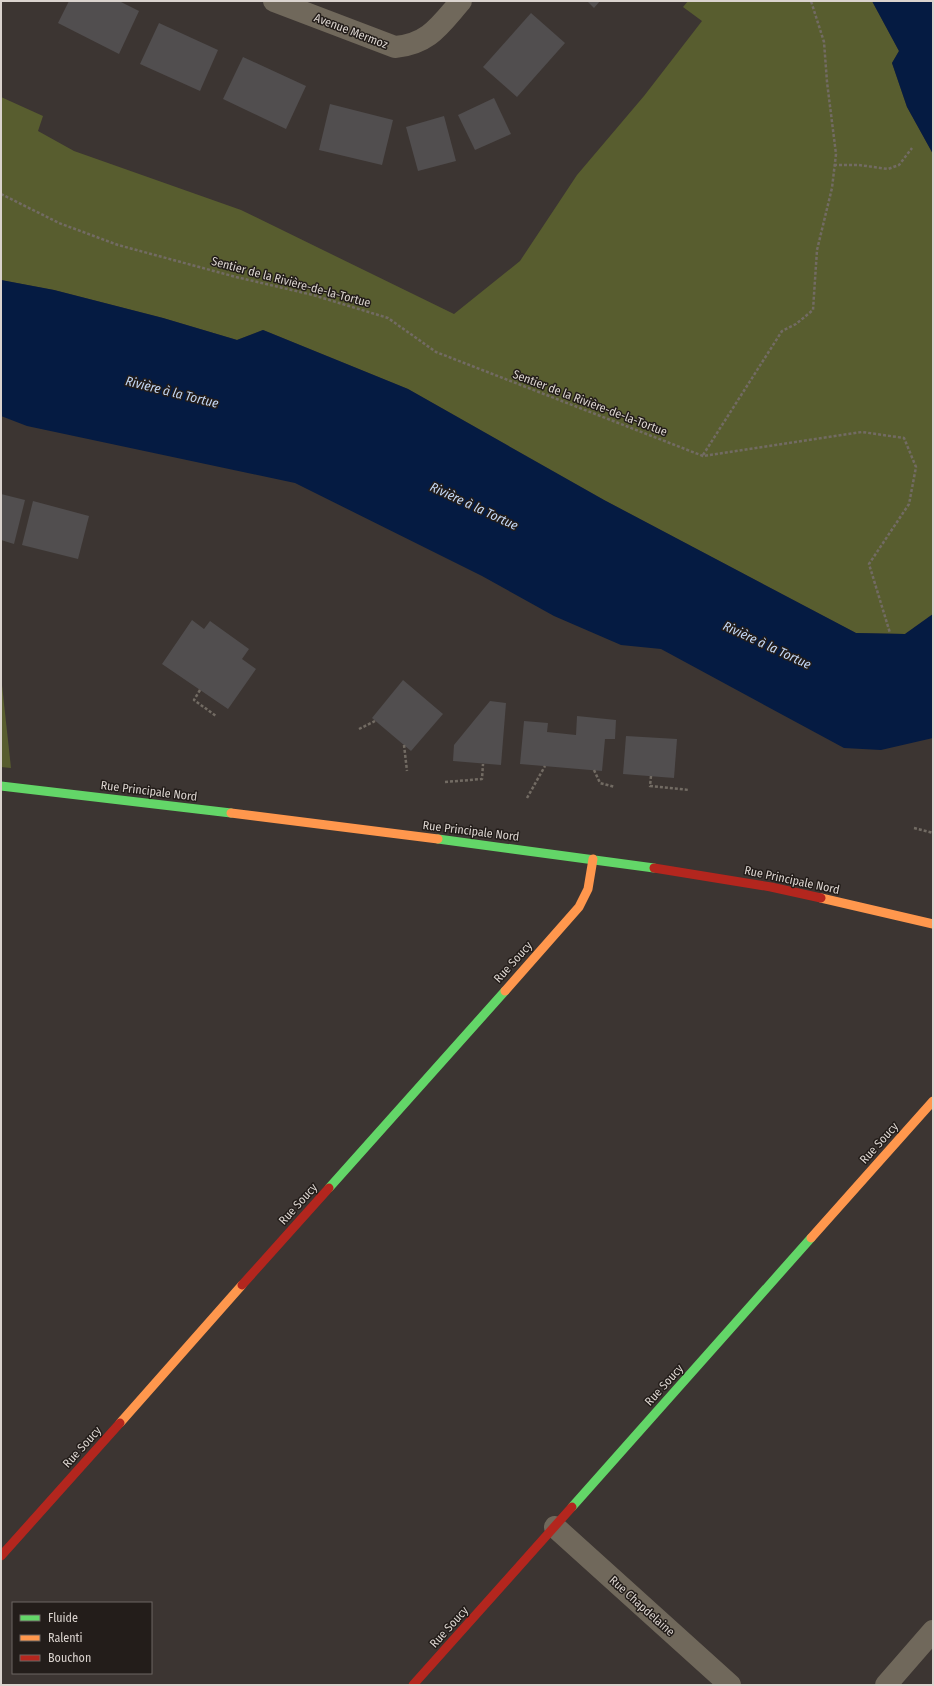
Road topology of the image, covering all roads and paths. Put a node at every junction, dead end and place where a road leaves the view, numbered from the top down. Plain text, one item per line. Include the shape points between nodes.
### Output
1 (274, 1) edge
2 (460, 1) edge
3 (811, 1) edge
4 (912, 148) dead end
5 (834, 165) junction
6 (1, 194) edge
7 (703, 456) junction
8 (890, 634) dead end
9 (200, 690) dead end
10 (216, 716) dead end
11 (375, 721) dead end
12 (358, 729) dead end
13 (404, 745) dead end
14 (483, 764) dead end
15 (545, 766) dead end
16 (594, 770) dead end
17 (407, 771) dead end
18 (651, 776) dead end
19 (445, 782) dead end
20 (1, 786) edge
21 (615, 787) dead end
22 (689, 790) dead end
23 (527, 798) dead end
24 (914, 828) dead end
25 (933, 833) edge
26 (593, 859) junction
27 (933, 924) edge
28 (933, 1101) edge
29 (555, 1527) junction
30 (1, 1556) edge
31 (933, 1632) edge
32 (413, 1685) edge
33 (730, 1685) edge
34 (886, 1685) edge

1 - 2 street, Avenue Mermoz via 395,47 410,46 426,38
3 - 5 path via 824,42 836,154
4 - 5 path via 899,165 888,169
5 - 7 path via 832,188 817,250 813,310 796,324 782,331
6 - 7 path, Sentier de la Rivière-de-la-Tortue via 59,222 118,245 313,295 388,318 436,352
7 - 8 path, Sentier de la Rivière-de-la-Tortue via 862,432 904,438 916,467 909,504 869,564
9 - 10 path via 194,700
11 - 12 path
13 - 17 path
14 - 19 path via 482,779
15 - 23 path
16 - 21 path via 600,783
18 - 22 path via 650,786
20 - 26 street, Rue Principale Nord
24 - 25 path
26 - 27 street, Rue Principale Nord via 771,887
26 - 30 street, Rue Soucy via 588,889 579,907
28 - 29 street, Rue Soucy
29 - 32 street, Rue Soucy
29 - 33 street, Rue Chapdelaine
31 - 34 street

